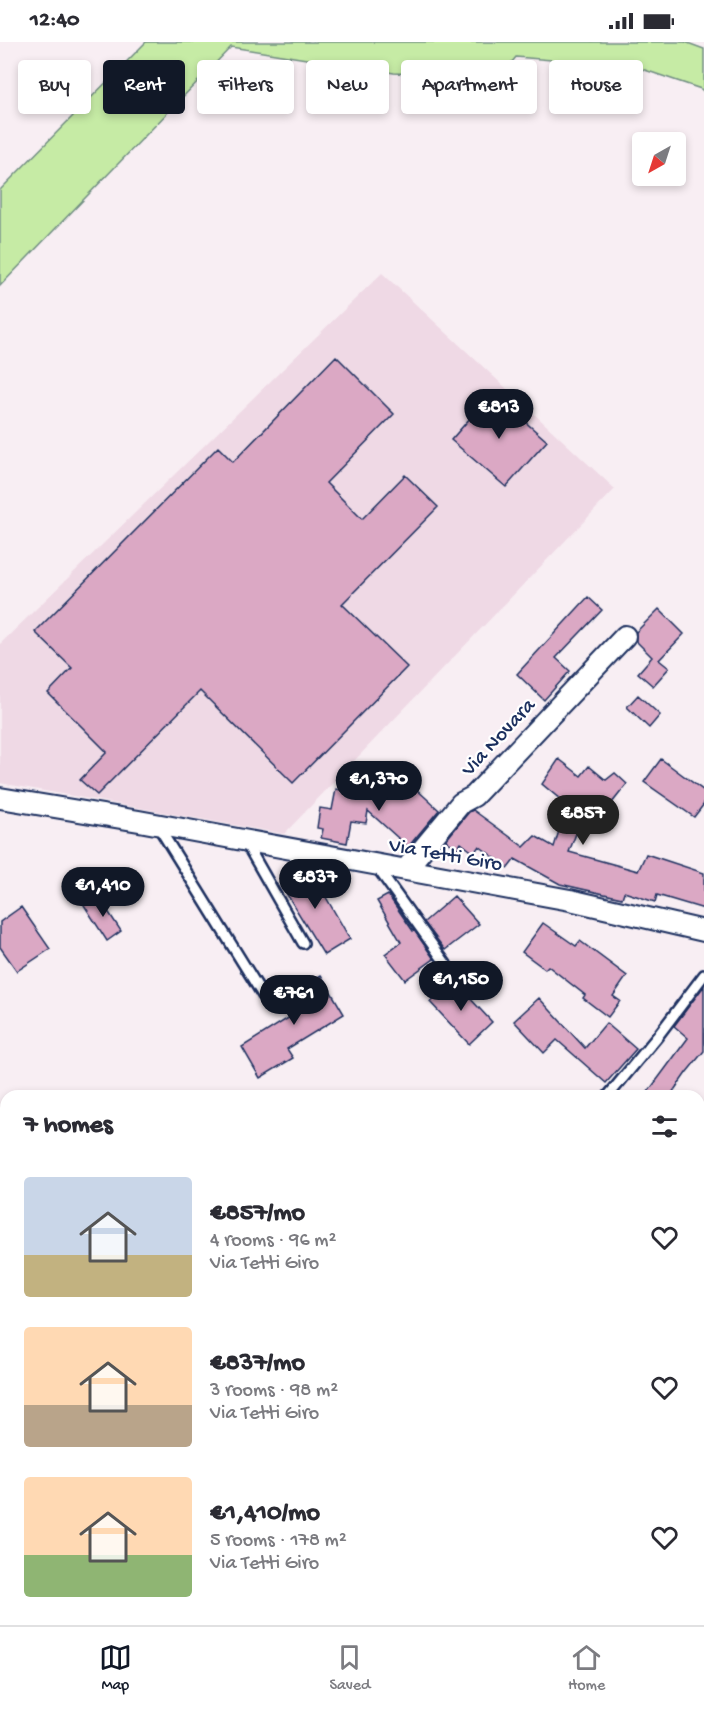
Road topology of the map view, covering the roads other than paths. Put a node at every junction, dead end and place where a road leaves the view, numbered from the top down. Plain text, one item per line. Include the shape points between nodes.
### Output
1 (625, 636) dead end
2 (0, 798) edge
3 (157, 825) junction
4 (245, 841) junction
5 (374, 864) junction
6 (406, 869) junction
7 (704, 931) edge
8 (303, 943) dead end
9 (446, 964) dead end
10 (704, 975) edge
11 (267, 1002) dead end
12 (613, 1090) edge

1 - 6 street, Via Novara via 474,796 460,803
2 - 3 street, Via Tetti Giro
3 - 4 street, Via Tetti Giro
3 - 11 lane
4 - 5 street, Via Tetti Giro
4 - 8 lane
5 - 6 street, Via Tetti Giro
5 - 9 lane
6 - 7 street, Via Tetti Giro via 570,900
10 - 12 lane

